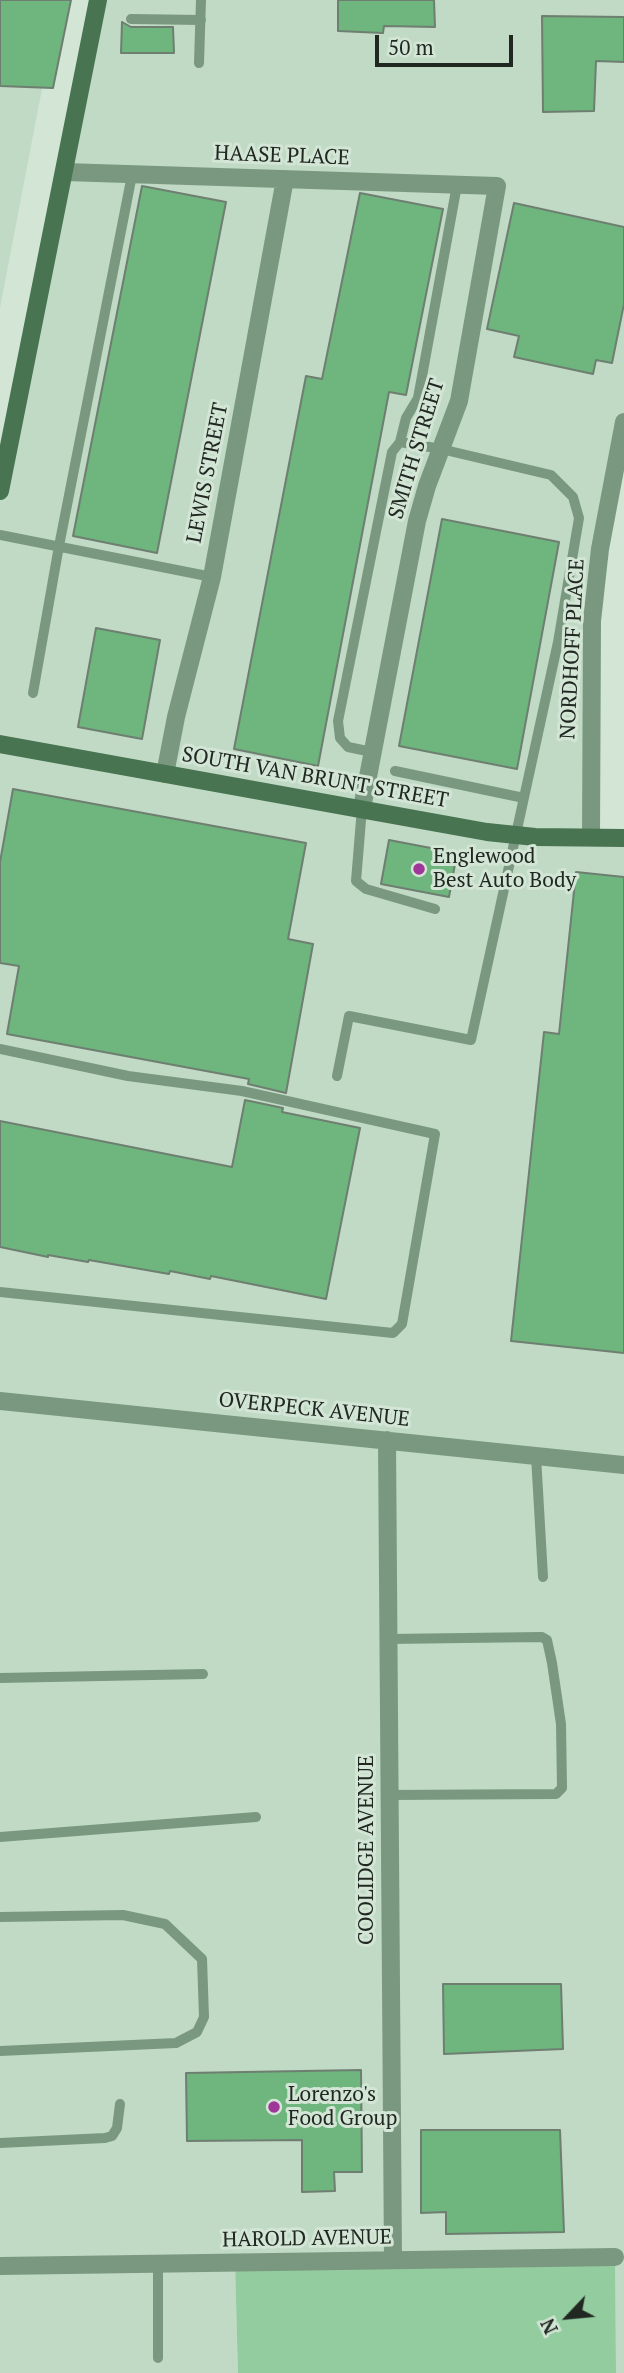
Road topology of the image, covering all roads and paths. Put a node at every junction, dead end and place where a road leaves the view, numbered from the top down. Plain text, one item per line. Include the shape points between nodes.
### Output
1 (98, 0) edge
2 (201, 0) edge
3 (131, 19) dead end
4 (201, 20) junction
5 (199, 63) dead end
6 (65, 173) junction
7 (131, 174) junction
8 (285, 179) junction
9 (457, 185) junction
10 (497, 186) joint
11 (624, 422) edge
12 (400, 442) junction
13 (441, 449) junction
14 (0, 491) edge
15 (0, 535) edge
16 (59, 546) junction
17 (212, 577) junction
18 (33, 693) dead end
19 (0, 744) edge
20 (372, 752) junction
21 (395, 771) dead end
22 (165, 774) junction
23 (524, 798) junction
24 (362, 808) junction
25 (516, 835) junction
26 (591, 837) junction
27 (624, 838) edge
28 (435, 909) dead end
29 (0, 1049) edge
30 (337, 1076) dead end
31 (0, 1292) edge
32 (0, 1401) edge
33 (387, 1440) junction
34 (536, 1456) junction
35 (624, 1465) edge
36 (543, 1577) dead end
37 (388, 1639) junction
38 (203, 1674) dead end
39 (0, 1678) edge
40 (390, 1795) junction
41 (256, 1817) dead end
42 (0, 1838) edge
43 (0, 1917) edge
44 (0, 2051) edge
45 (120, 2104) dead end
46 (0, 2143) edge
47 (615, 2257) dead end
48 (393, 2260) junction
49 (158, 2264) junction
50 (0, 2266) edge
51 (158, 2358) dead end

1 - 6 street
2 - 4 lane
3 - 4 lane
4 - 5 lane
6 - 7 street, HAASE PLACE
6 - 14 street
7 - 8 street, HAASE PLACE
7 - 16 lane
8 - 9 street, HAASE PLACE
8 - 17 street, LEWIS STREET
9 - 10 street, HAASE PLACE
9 - 12 lane via 418,398 406,418
10 - 13 street, SMITH STREET via 459,401
11 - 26 street, NORDHOFF PLACE via 600,549 592,621
12 - 13 lane
12 - 20 lane via 392,452 338,721 340,738 348,747
13 - 20 street, SMITH STREET via 417,521
13 - 23 lane via 551,475 573,497 579,519
15 - 16 lane
16 - 17 lane
16 - 18 lane
17 - 22 street, LEWIS STREET
19 - 22 street, SOUTH VAN BRUNT STREET
20 - 24 street, SMITH STREET
21 - 23 lane
22 - 24 street, SOUTH VAN BRUNT STREET
23 - 25 lane
24 - 25 street, SOUTH VAN BRUNT STREET
24 - 28 lane via 356,881 366,889
25 - 26 street, SOUTH VAN BRUNT STREET
25 - 30 lane via 471,1040 349,1016
26 - 27 street, SOUTH VAN BRUNT STREET
29 - 31 lane via 128,1076 242,1091 435,1133 402,1324 393,1333
32 - 33 street, OVERPECK AVENUE
33 - 34 street, OVERPECK AVENUE
33 - 37 street, COOLIDGE AVENUE
34 - 35 street, OVERPECK AVENUE
34 - 36 lane
37 - 40 street, COOLIDGE AVENUE
37 - 40 lane via 547,1640 561,1724 562,1788 556,1794
38 - 39 lane
40 - 48 street, COOLIDGE AVENUE
41 - 42 lane
43 - 44 lane via 123,1915 165,1924 202,1959 204,2017 197,2032 176,2043
45 - 46 lane via 113,2136
47 - 48 street, HAROLD AVENUE
48 - 49 street, HAROLD AVENUE
49 - 50 street, HAROLD AVENUE
49 - 51 lane

